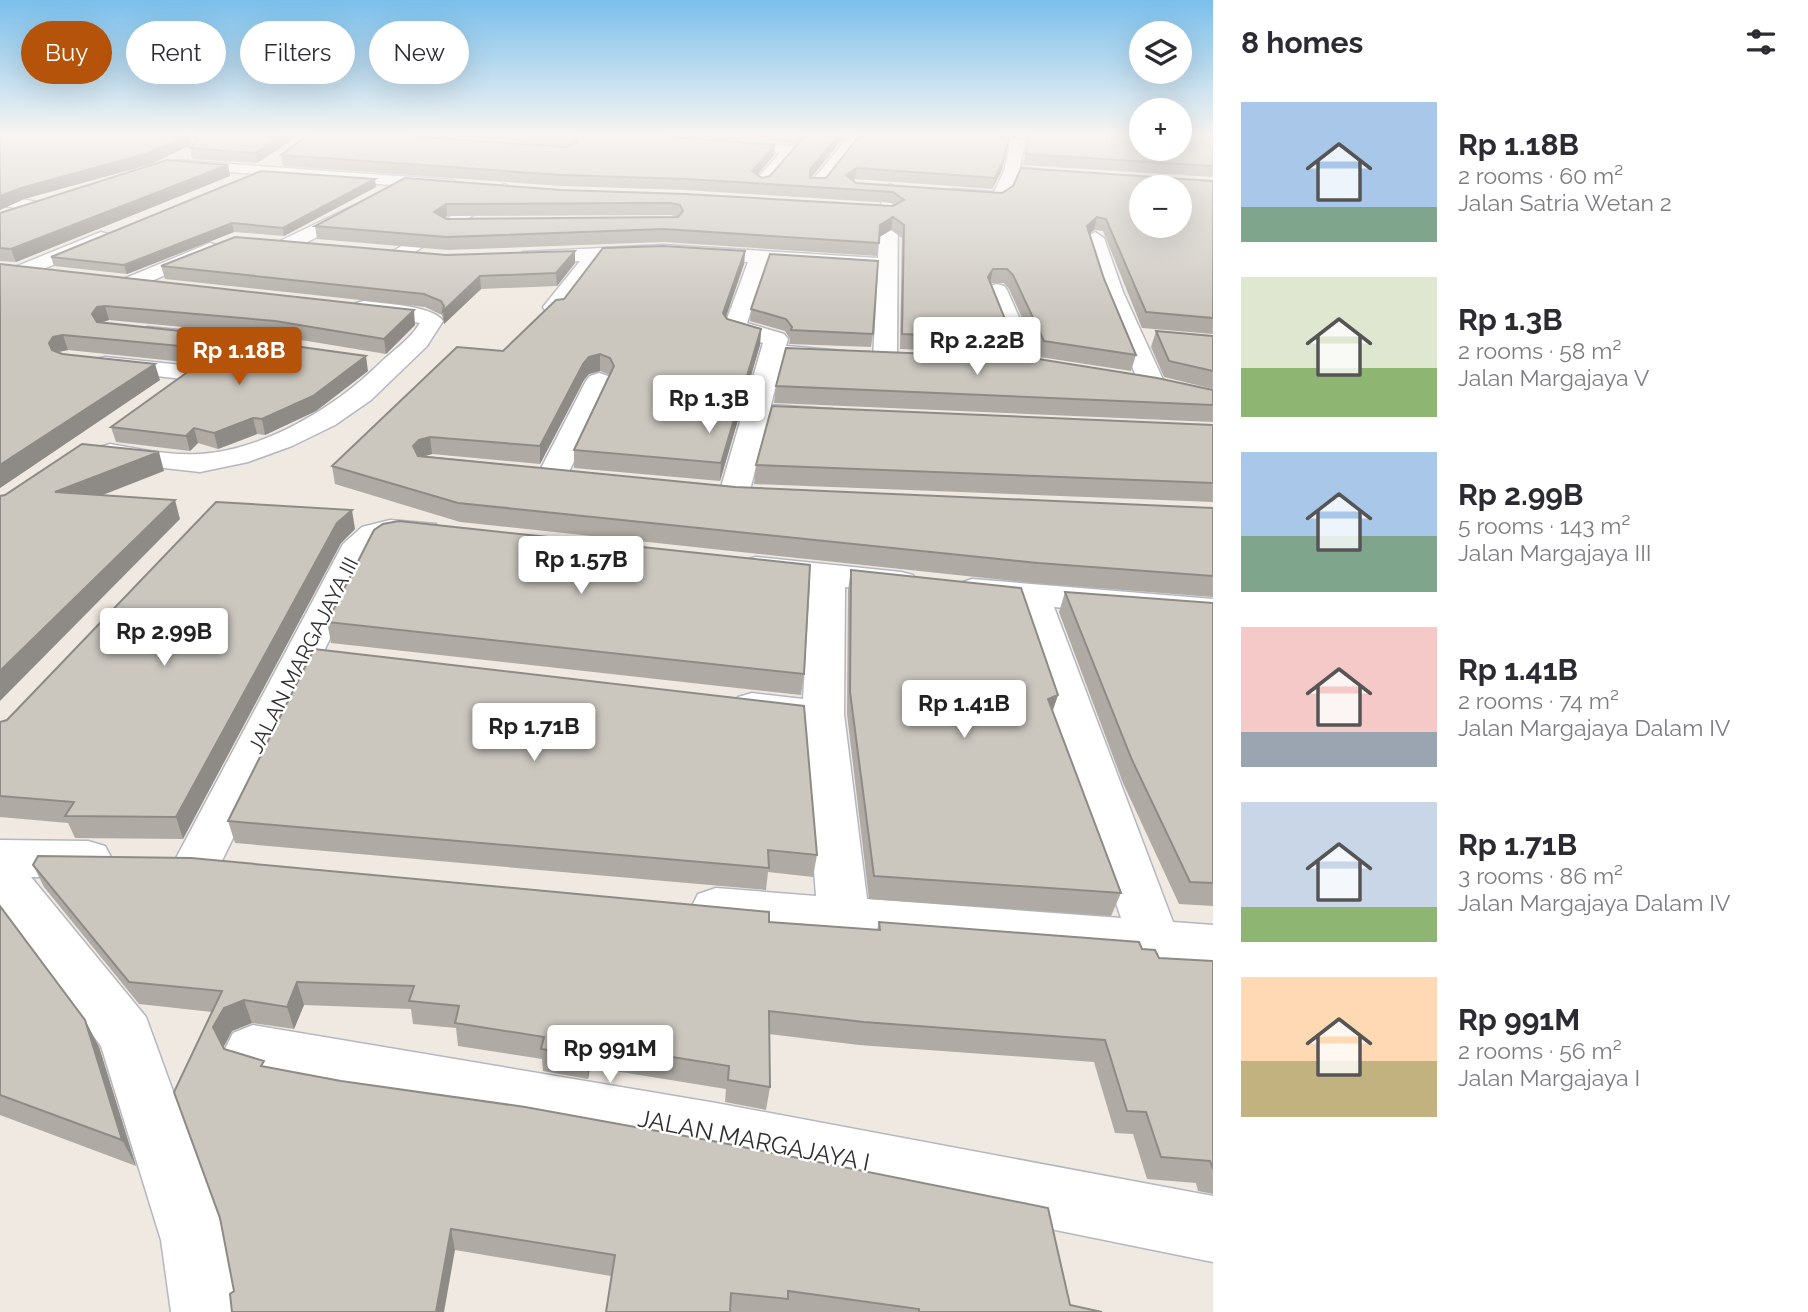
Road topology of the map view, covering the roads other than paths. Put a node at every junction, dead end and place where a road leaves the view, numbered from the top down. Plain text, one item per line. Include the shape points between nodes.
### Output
1 (375, 197) edge
2 (496, 197) edge
3 (888, 197) edge
4 (0, 200) edge
5 (0, 219) edge
6 (485, 223) edge
7 (447, 224) junction
8 (814, 231) edge
9 (112, 234) edge
10 (890, 237) junction
11 (1095, 238) edge
12 (228, 241) edge
13 (264, 243) edge
14 (288, 245) junction
15 (602, 246) junction
16 (328, 249) edge
17 (760, 255) junction
18 (434, 258) edge
19 (507, 259) edge
20 (888, 265) junction
21 (10, 270) edge
22 (66, 276) edge
23 (0, 281) edge
24 (103, 281) edge
25 (128, 284) junction
26 (165, 288) edge
27 (997, 290) edge
28 (337, 306) edge
29 (554, 307) edge
30 (124, 331) edge
31 (1131, 336) junction
32 (1158, 338) edge
33 (233, 341) junction
34 (304, 350) edge
35 (774, 353) junction
36 (886, 358) junction
37 (361, 359) edge
38 (911, 360) edge
39 (82, 361) edge
40 (1002, 364) edge
41 (392, 365) junction
42 (191, 373) junction
43 (1126, 379) edge
44 (599, 381) dead end
45 (1152, 384) junction
46 (1177, 391) edge
47 (159, 396) edge
48 (758, 412) junction
49 (854, 417) edge
50 (115, 428) edge
51 (550, 478) edge
52 (735, 493) edge
53 (457, 534) edge
54 (720, 563) edge
55 (828, 573) junction
56 (1031, 597) junction
57 (1213, 610) edge
58 (302, 654) junction
59 (343, 659) edge
60 (714, 701) edge
61 (823, 714) junction
62 (0, 858) edge
63 (0, 873) edge
64 (666, 903) edge
65 (844, 920) junction
66 (1155, 943) junction
67 (1213, 947) edge
68 (253, 1051) dead end
69 (1213, 1229) edge
70 (206, 1312) edge

1 - 14 street
2 - 7 street
3 - 10 street via 884,210
4 - 5 street via 37,204
6 - 7 street
7 - 18 street via 389,256
8 - 10 street
9 - 21 street
10 - 20 street
11 - 31 street
12 - 25 street
13 - 14 street
14 - 16 street
15 - 17 street
15 - 19 street
15 - 29 street
17 - 20 street
17 - 35 street via 735,327 775,337
20 - 36 street
21 - 22 street
21 - 23 street
24 - 25 street
25 - 26 street
27 - 40 street via 1040,367
28 - 41 street via 432,321 415,345
30 - 33 street
31 - 32 street
31 - 45 street
33 - 34 street
33 - 42 street
35 - 36 street
35 - 48 street
36 - 38 street
37 - 41 street
39 - 42 street
41 - 50 street via 341,410 263,447 219,461 161,461 81,450
42 - 47 street
43 - 45 street
44 - 51 street
45 - 46 street
48 - 49 street
48 - 52 street
53 - 58 street, JALAN MARGAJAYA III via 401,528 363,540
54 - 55 street
55 - 56 street
55 - 61 street
56 - 57 street
56 - 66 street
58 - 59 street
58 - 62 street, JALAN MARGAJAYA III via 182,861
60 - 61 street
61 - 65 street
63 - 70 street via 126,1035 194,1240
64 - 65 street
65 - 66 street
66 - 67 street
68 - 69 street, JALAN MARGAJAYA I via 716,1132

